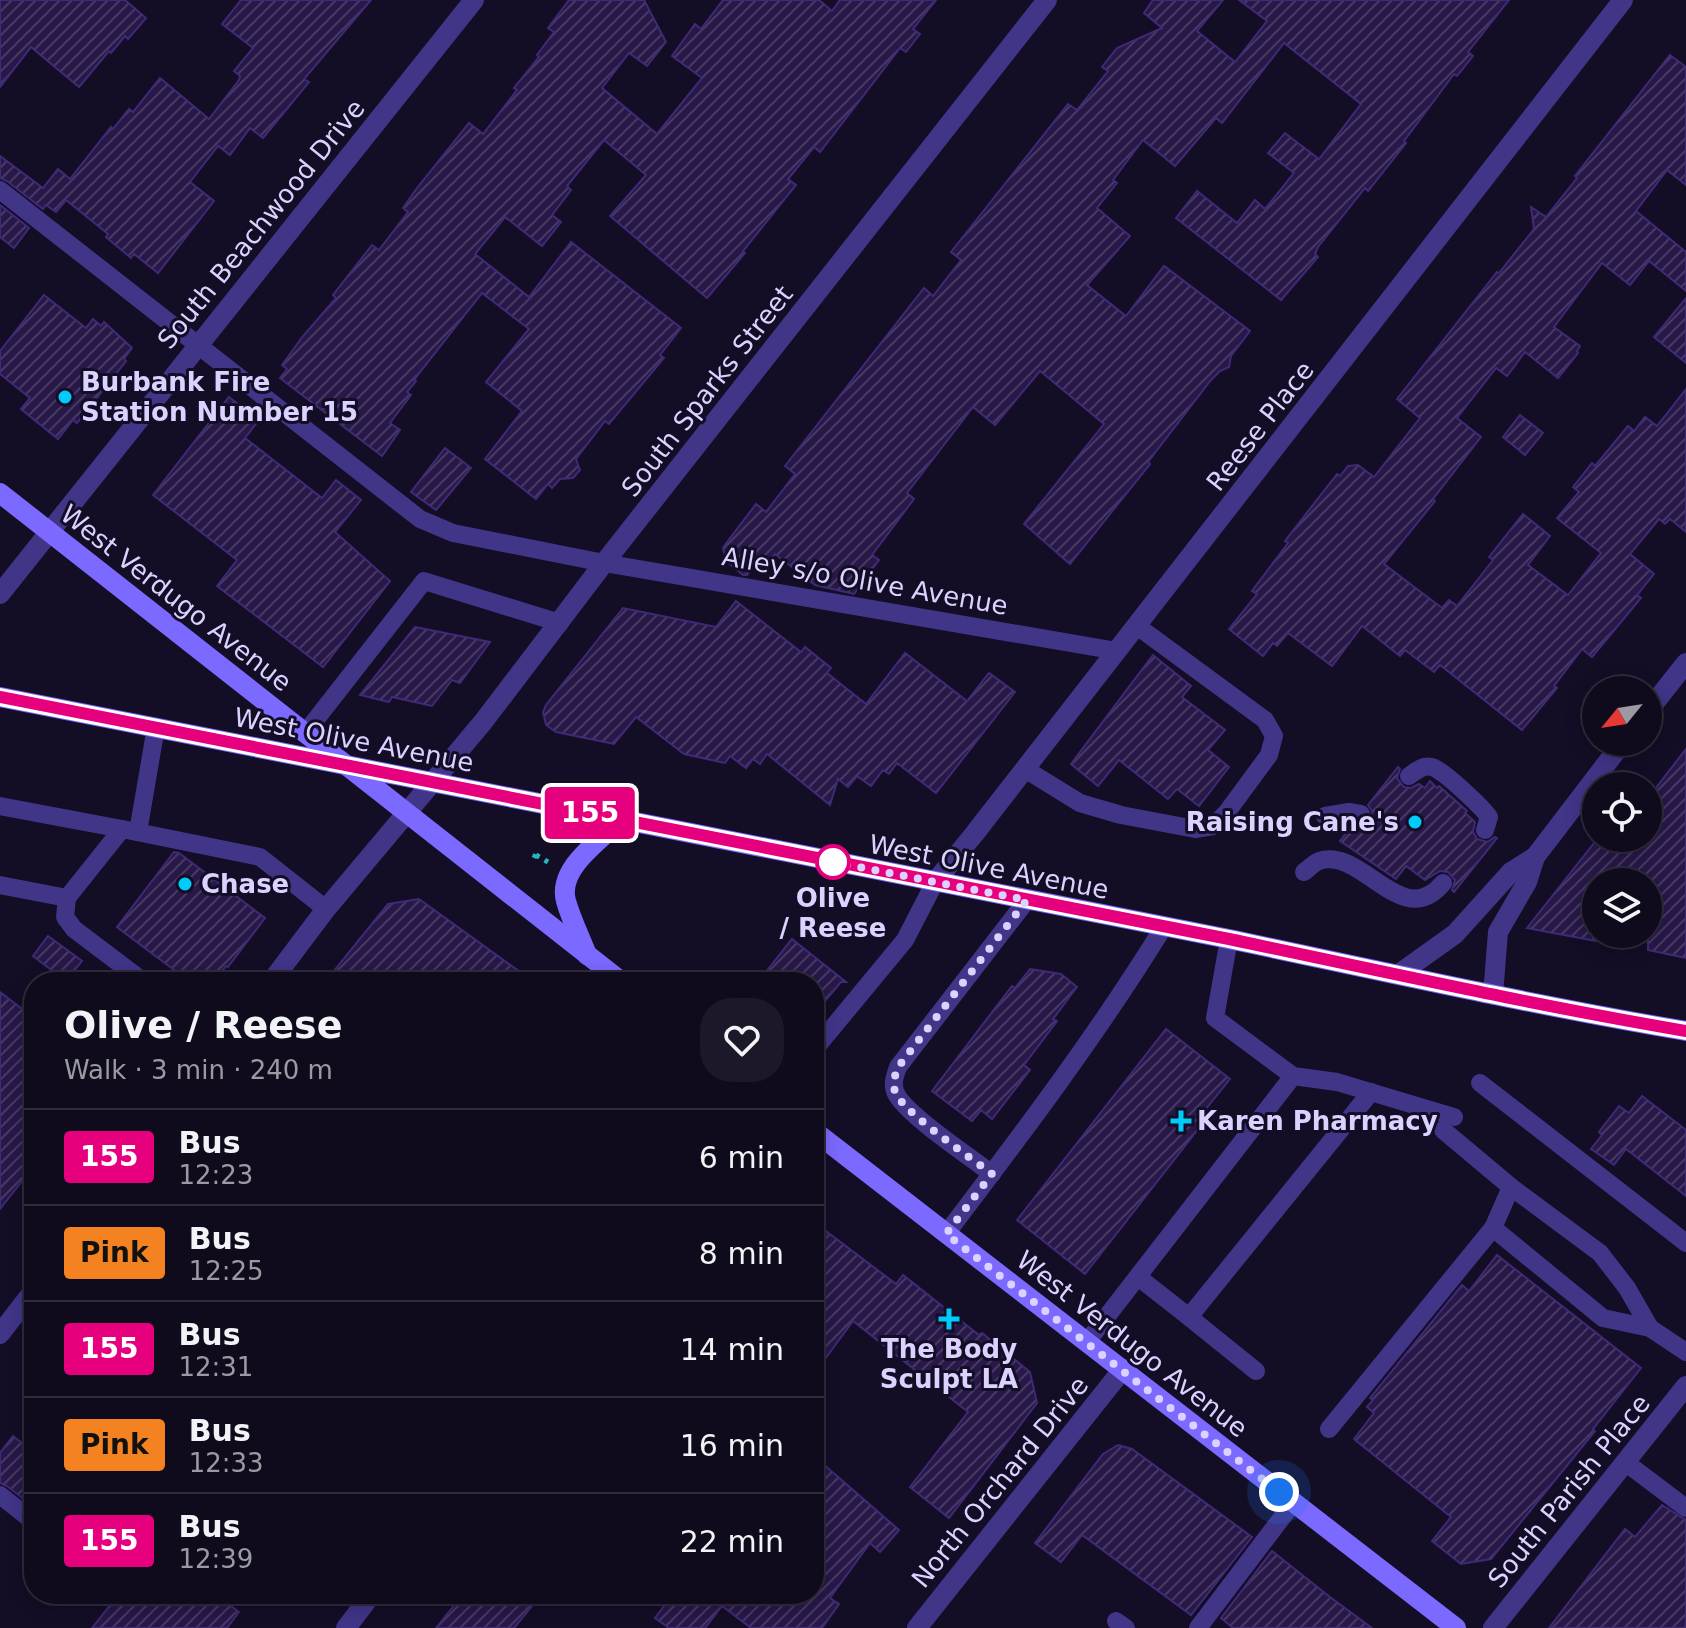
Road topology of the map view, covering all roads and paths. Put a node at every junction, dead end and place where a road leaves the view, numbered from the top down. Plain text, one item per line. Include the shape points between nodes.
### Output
1 (474, 0) edge
2 (1047, 0) edge
3 (1623, 0) edge
4 (0, 190) edge
5 (197, 344) junction
6 (0, 493) edge
7 (49, 531) junction
8 (604, 563) junction
9 (0, 594) edge
10 (560, 623) junction
11 (1137, 626) junction
12 (1117, 651) junction
13 (1686, 663) edge
14 (1662, 693) edge
15 (0, 697) edge
16 (156, 727) junction
17 (306, 732) junction
18 (1612, 756) edge
19 (347, 765) junction
20 (1025, 769) junction
21 (1409, 776) dead end
22 (435, 781) junction
23 (0, 806) edge
24 (406, 814) junction
25 (1361, 814) dead end
26 (1325, 816) dead end
27 (621, 820) junction
28 (130, 830) junction
29 (1485, 830) dead end
30 (536, 854) dead end
31 (1535, 857) junction
32 (552, 865) dead end
33 (1304, 872) dead end
34 (935, 882) junction
35 (1443, 883) dead end
36 (0, 885) edge
37 (67, 898) junction
38 (1027, 900) junction
39 (326, 909) junction
40 (1163, 928) junction
41 (1229, 939) junction
42 (587, 955) junction
43 (131, 972) edge
44 (279, 972) edge
45 (609, 972) edge
46 (1399, 974) junction
47 (1493, 995) junction
48 (1686, 1031) edge
49 (824, 1038) edge
50 (1293, 1076) junction
51 (1480, 1083) dead end
52 (1371, 1092) junction
53 (824, 1139) edge
54 (992, 1174) junction
55 (1511, 1187) junction
56 (1493, 1228) junction
57 (946, 1234) junction
58 (1686, 1243) edge
59 (1138, 1277) junction
60 (24, 1303) edge
61 (1189, 1317) junction
62 (1650, 1328) junction
63 (0, 1334) edge
64 (1087, 1342) junction
65 (1686, 1352) edge
66 (1123, 1369) junction
67 (1256, 1371) dead end
68 (1686, 1386) edge
69 (1329, 1429) dead end
70 (1625, 1462) junction
71 (0, 1495) edge
72 (1293, 1503) junction
73 (1686, 1508) edge
74 (24, 1514) edge
75 (364, 1604) edge
76 (346, 1628) edge
77 (917, 1628) edge
78 (1198, 1628) edge
79 (1456, 1628) edge
80 (1493, 1628) edge

1 - 5 street, South Beachwood Drive
2 - 8 street, South Sparks Street
3 - 11 street, Reese Place
4 - 5 lane, Alley s/o Olive Avenue
5 - 7 street, South Beachwood Drive
5 - 8 lane, Alley s/o Olive Avenue via 420,519 453,533
6 - 7 main road, West Verdugo Avenue
7 - 9 street, South Beachwood Drive
7 - 17 main road, West Verdugo Avenue
8 - 10 street, South Sparks Street
8 - 12 lane, Alley s/o Olive Avenue
10 - 17 lane via 424,581
10 - 22 street, South Sparks Street
11 - 12 street, Reese Place
11 - 20 lane via 1265,720 1274,736 1269,755 1227,812 1213,826 1195,829 1121,815 1080,803
12 - 20 street, Reese Place
13 - 14 street
15 - 16 main road, West Olive Avenue
16 - 19 main road, West Olive Avenue
16 - 28 lane
17 - 19 main road, West Verdugo Avenue
18 - 31 street
19 - 22 main road, West Olive Avenue
19 - 24 main road, West Verdugo Avenue
20 - 34 street, Reese Place
21 - 29 lane via 1420,767 1433,767 1481,805 1489,817
22 - 24 street, South Sparks Street
22 - 27 main road, West Olive Avenue
23 - 28 lane
24 - 39 street, South Sparks Street
24 - 42 main road, West Verdugo Avenue
25 - 26 lane
27 - 34 main road, West Olive Avenue
27 - 42 main road via 566,879 565,898
28 - 37 lane
28 - 39 lane via 260,857
30 - 32 path
31 - 46 street via 1511,872 1455,934
31 - 47 street via 1498,932
33 - 35 lane via 1320,861 1340,862 1406,899 1434,894
34 - 38 main road, West Olive Avenue
34 - 49 lane via 905,940
36 - 37 lane
37 - 43 lane via 65,917 74,929
38 - 40 main road, West Olive Avenue
38 - 54 lane via 898,1067 893,1082 913,1112
39 - 44 street, South Sparks Street
40 - 41 main road, West Olive Avenue
40 - 54 lane via 1117,1003
41 - 46 main road, West Olive Avenue
41 - 50 lane via 1215,1018
42 - 45 main road, West Verdugo Avenue
46 - 47 main road, West Olive Avenue
47 - 48 main road, West Olive Avenue
50 - 52 lane
50 - 59 lane
51 - 58 lane
52 - 55 lane via 1448,1124
52 - 61 lane
53 - 57 main road, West Verdugo Avenue
54 - 57 lane
55 - 56 lane
55 - 62 lane via 1600,1253
56 - 62 lane via 1603,1318
56 - 69 lane
57 - 64 main road, West Verdugo Avenue
59 - 61 lane
59 - 64 lane
60 - 63 street
61 - 67 lane
62 - 65 lane
64 - 66 main road, West Verdugo Avenue
66 - 72 main road, West Verdugo Avenue
66 - 77 street, North Orchard Drive
68 - 70 street, South Parish Place
70 - 73 lane
70 - 80 street, South Parish Place
71 - 74 lane
72 - 78 lane
72 - 79 main road, West Verdugo Avenue
75 - 76 street

